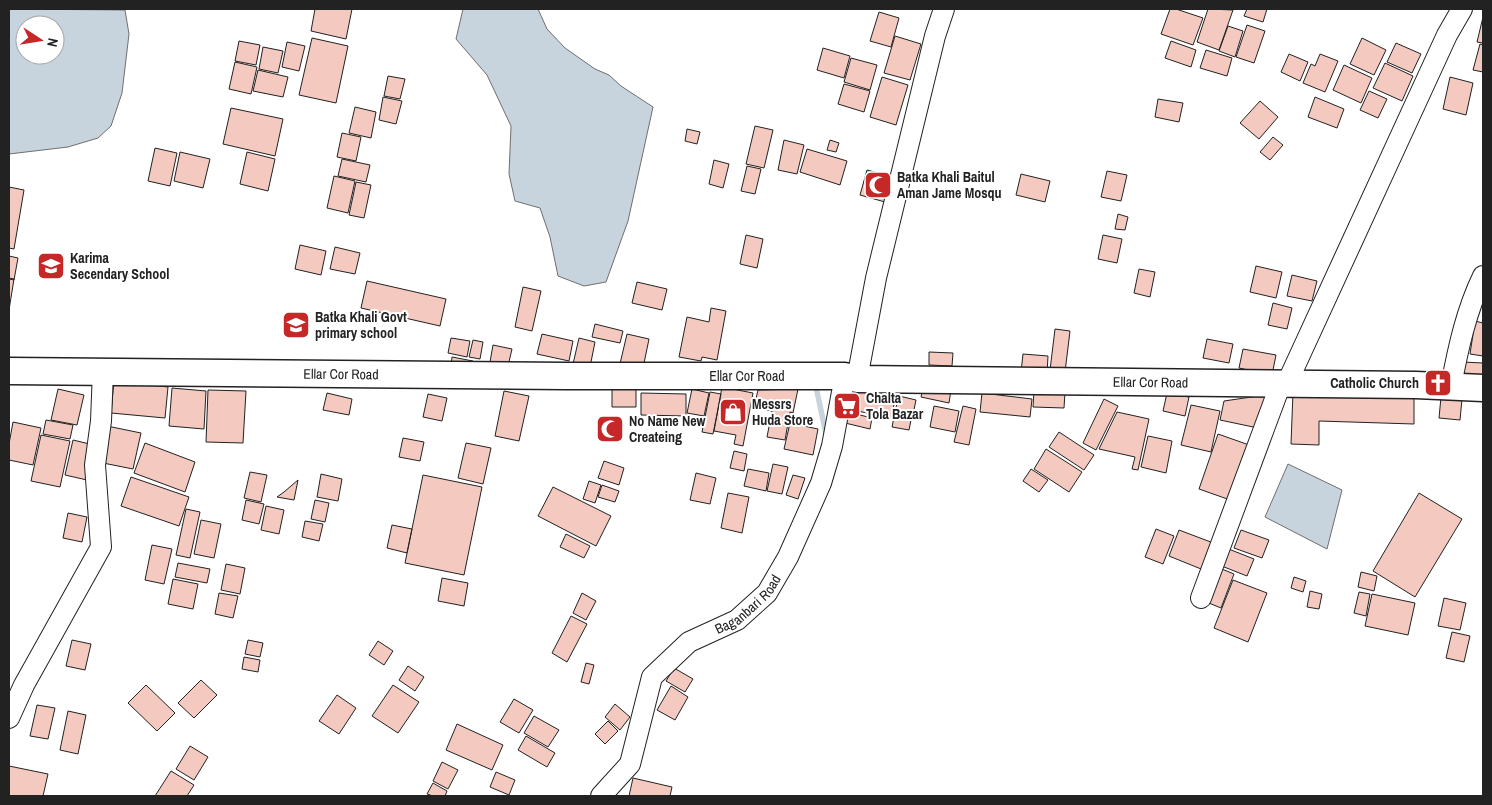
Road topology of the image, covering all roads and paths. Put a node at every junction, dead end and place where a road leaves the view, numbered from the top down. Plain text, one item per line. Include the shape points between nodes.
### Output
1 (944, 9) edge
2 (1462, 9) edge
3 (1483, 276) edge
4 (9, 370) edge
5 (103, 371) junction
6 (851, 377) junction
7 (1284, 383) junction
8 (1451, 386) junction
9 (1483, 388) edge
10 (1202, 598) dead end
11 (9, 718) edge
12 (602, 796) edge

1 - 6 street, Baganbari Road
2 - 7 street
3 - 8 street via 1459,344
4 - 5 main road, Ellar Cor Road
5 - 6 main road, Ellar Cor Road
5 - 11 street via 95,465 101,547
6 - 7 main road, Ellar Cor Road
6 - 12 street, Baganbari Road via 821,483 768,593 737,620 689,642 652,677 630,764
7 - 8 main road, Ellar Cor Road
7 - 10 street
8 - 9 main road, Ellar Cor Road

